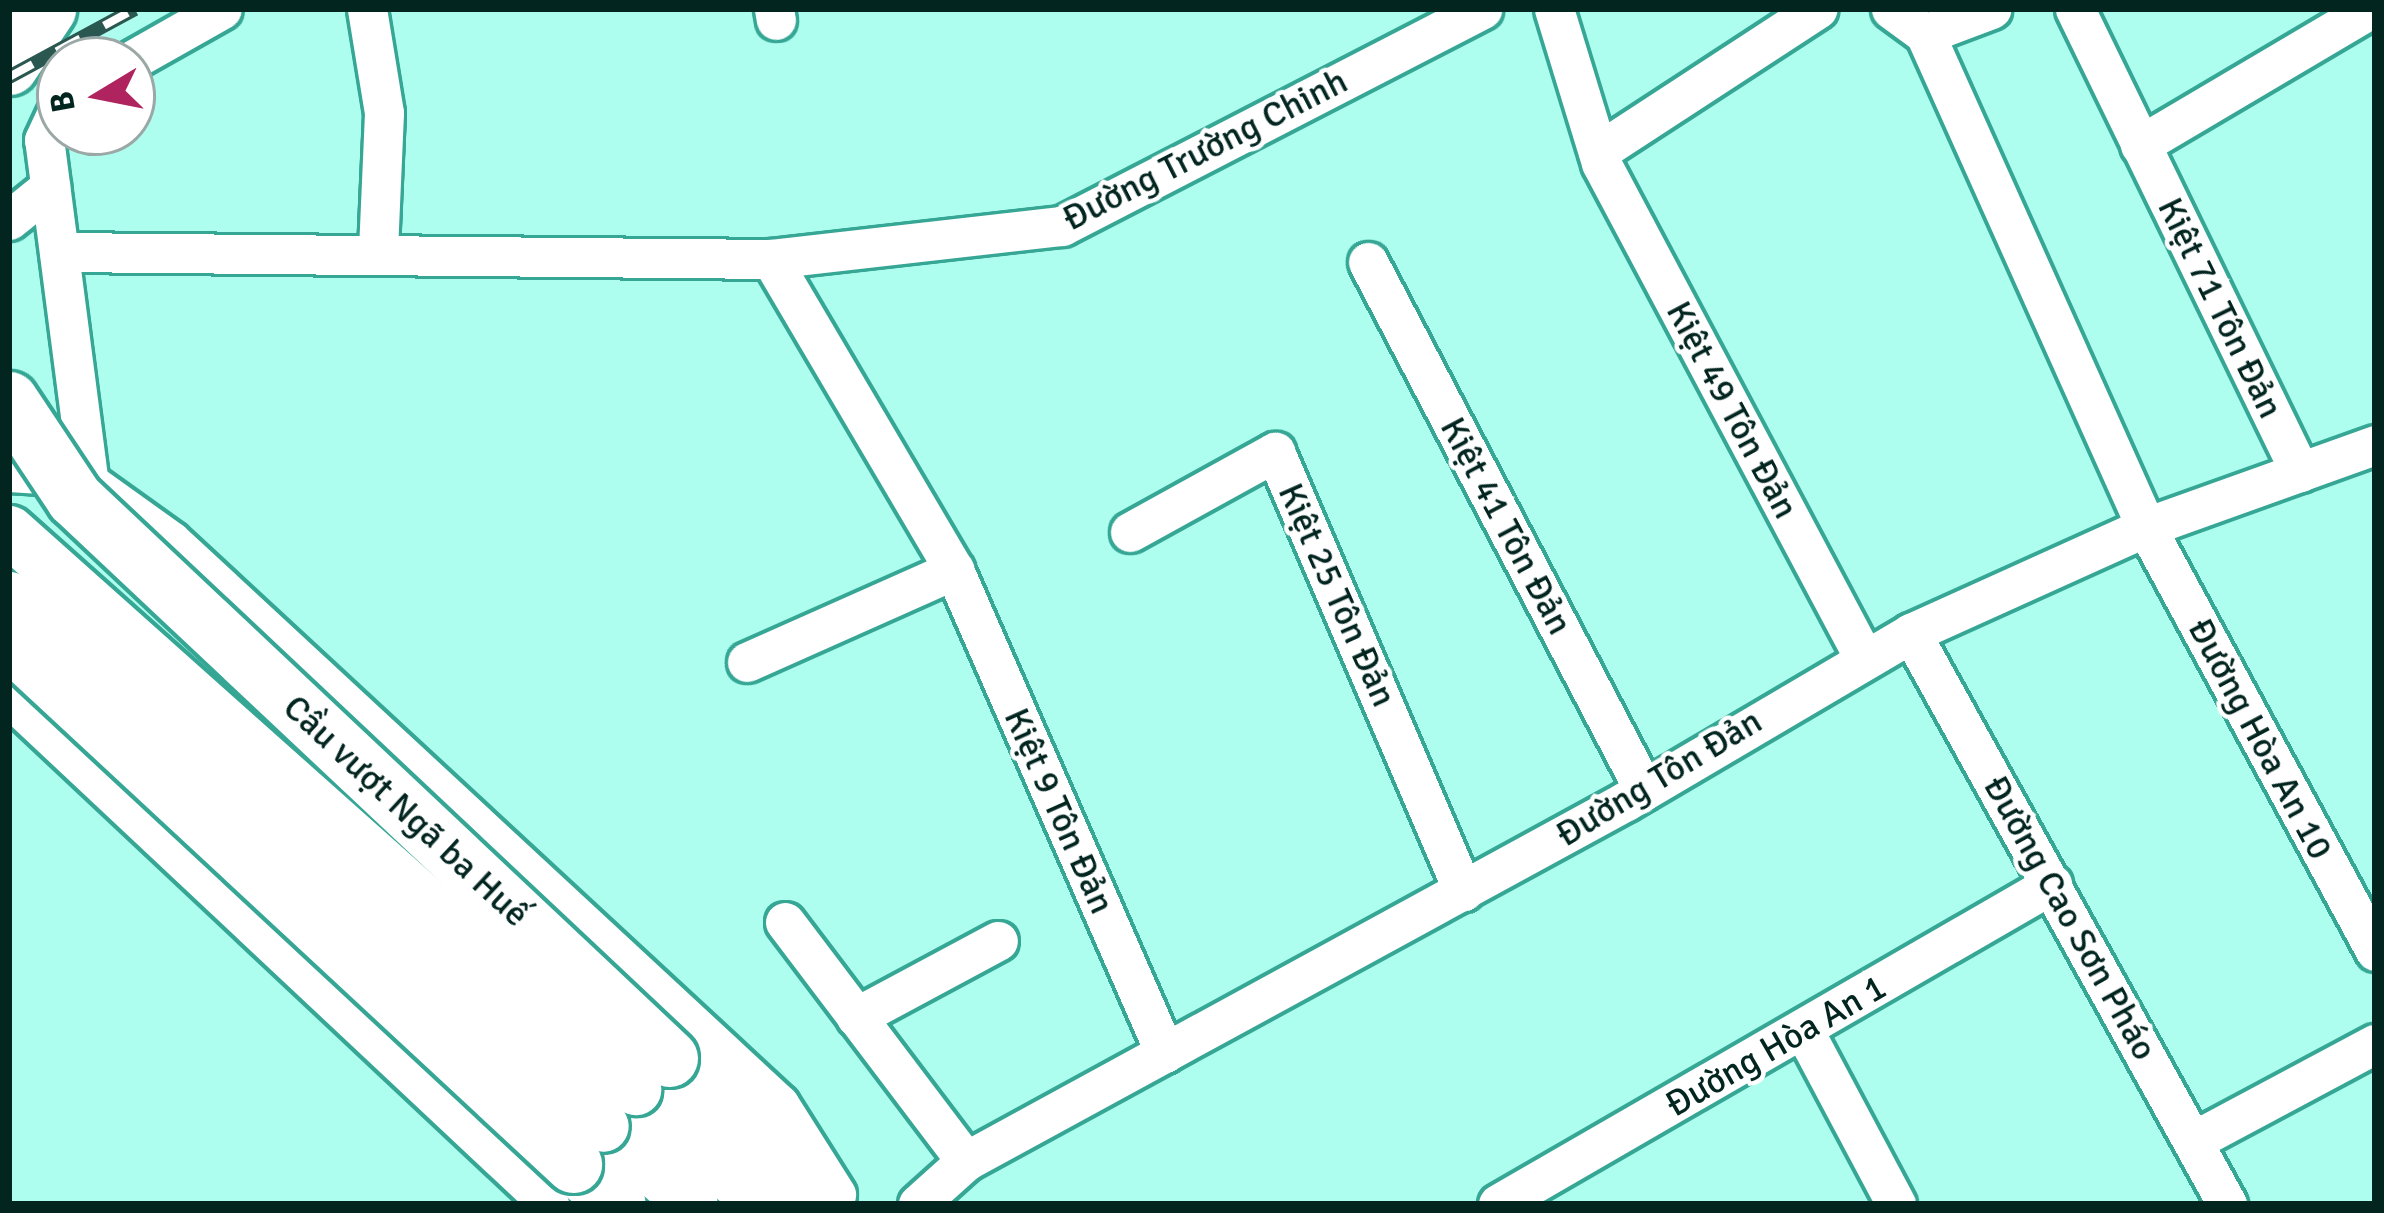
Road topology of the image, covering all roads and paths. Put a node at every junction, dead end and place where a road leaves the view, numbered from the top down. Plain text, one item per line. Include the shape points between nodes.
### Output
1 (34, 9) edge
2 (47, 9) edge
3 (222, 9) edge
4 (367, 9) edge
5 (1482, 9) edge
6 (1554, 9) edge
7 (1816, 9) edge
8 (1891, 9) edge
9 (1991, 9) edge
10 (2074, 9) edge
11 (2360, 14) dead end
12 (9, 20) edge
13 (1924, 34) junction
14 (156, 46) edge
15 (9, 66) edge
16 (2140, 145) junction
17 (46, 156) edge
18 (1600, 158) junction
19 (50, 187) junction
20 (9, 220) edge
21 (378, 251) junction
22 (58, 252) junction
23 (771, 259) junction
24 (1368, 262) dead end
25 (9, 400) edge
26 (9, 442) edge
27 (2375, 445) edge
28 (9, 472) edge
29 (2300, 472) junction
30 (88, 477) junction
31 (2146, 527) junction
32 (9, 531) edge
33 (1130, 532) dead end
34 (171, 541) junction
35 (954, 570) junction
36 (9, 597) edge
37 (1911, 633) junction
38 (9, 640) edge
39 (1864, 658) junction
40 (747, 662) dead end
41 (21, 706) edge
42 (1645, 790) junction
43 (2052, 884) junction
44 (1463, 891) junction
45 (784, 922) dead end
46 (998, 940) dead end
47 (2375, 951) edge
48 (856, 1016) junction
49 (1804, 1031) junction
50 (2375, 1044) edge
51 (1165, 1053) junction
52 (2194, 1141) junction
53 (966, 1161) junction
54 (561, 1184) edge
55 (617, 1204) edge
56 (692, 1204) edge
57 (761, 1204) edge
58 (823, 1204) edge
59 (842, 1204) edge
60 (918, 1204) edge
61 (1498, 1204) edge
62 (1896, 1204) edge
63 (2227, 1204) edge

1 - 12 street
2 - 15 highway
3 - 14 street
4 - 21 street via 384,113
5 - 23 street, Đường Trường Chinh via 1062,226
6 - 18 street, Kiệt 49 Tôn Đản
7 - 18 street
8 - 13 street
9 - 13 street
10 - 16 street, Kiệt 71 Tôn Đản
11 - 16 street
13 - 31 street, Đường Hòa An 10
16 - 29 street, Kiệt 71 Tôn Đản
17 - 19 street
18 - 39 street, Kiệt 49 Tôn Đản
19 - 20 street
19 - 22 street
21 - 22 street, Đường Trường Chinh
21 - 23 street, Đường Trường Chinh
22 - 30 street
23 - 35 street, Kiệt 9 Tôn Đản
24 - 42 street, Kiệt 41 Tôn Đản
25 - 58 highway, Cầu vượt Ngã ba Huế, bridge via 74,498
26 - 30 street
27 - 29 street, Đường Tôn Đản
28 - 30 street
29 - 31 street, Đường Tôn Đản
30 - 34 street
31 - 37 street, Đường Tôn Đản
31 - 47 street, Đường Hòa An 10
32 - 57 main road, Cầu vượt Ngã ba Huế, bridge
33 - 44 street, Kiệt 25 Tôn Đản via 1275,452
34 - 41 street via 178,620 155,684 100,715
34 - 59 street via 778,1104
35 - 40 street
35 - 51 street, Kiệt 9 Tôn Đản
36 - 56 main road, bridge
37 - 39 street, Đường Tôn Đản
37 - 43 street, Đường Cao Sơn Pháo
38 - 54 highway, bridge
39 - 42 street, Đường Tôn Đản
41 - 54 street
42 - 44 street, Đường Tôn Đản
43 - 49 street, Đường Hòa An 1
43 - 52 street, Đường Cao Sơn Pháo
44 - 51 street, Đường Tôn Đản
45 - 48 street
46 - 48 street
48 - 53 street
49 - 61 street, Đường Hòa An 1
49 - 62 street
50 - 52 street
51 - 53 street, Đường Tôn Đản
52 - 63 street, Đường Cao Sơn Pháo
53 - 60 street, Đường Tôn Đản
54 - 55 highway

